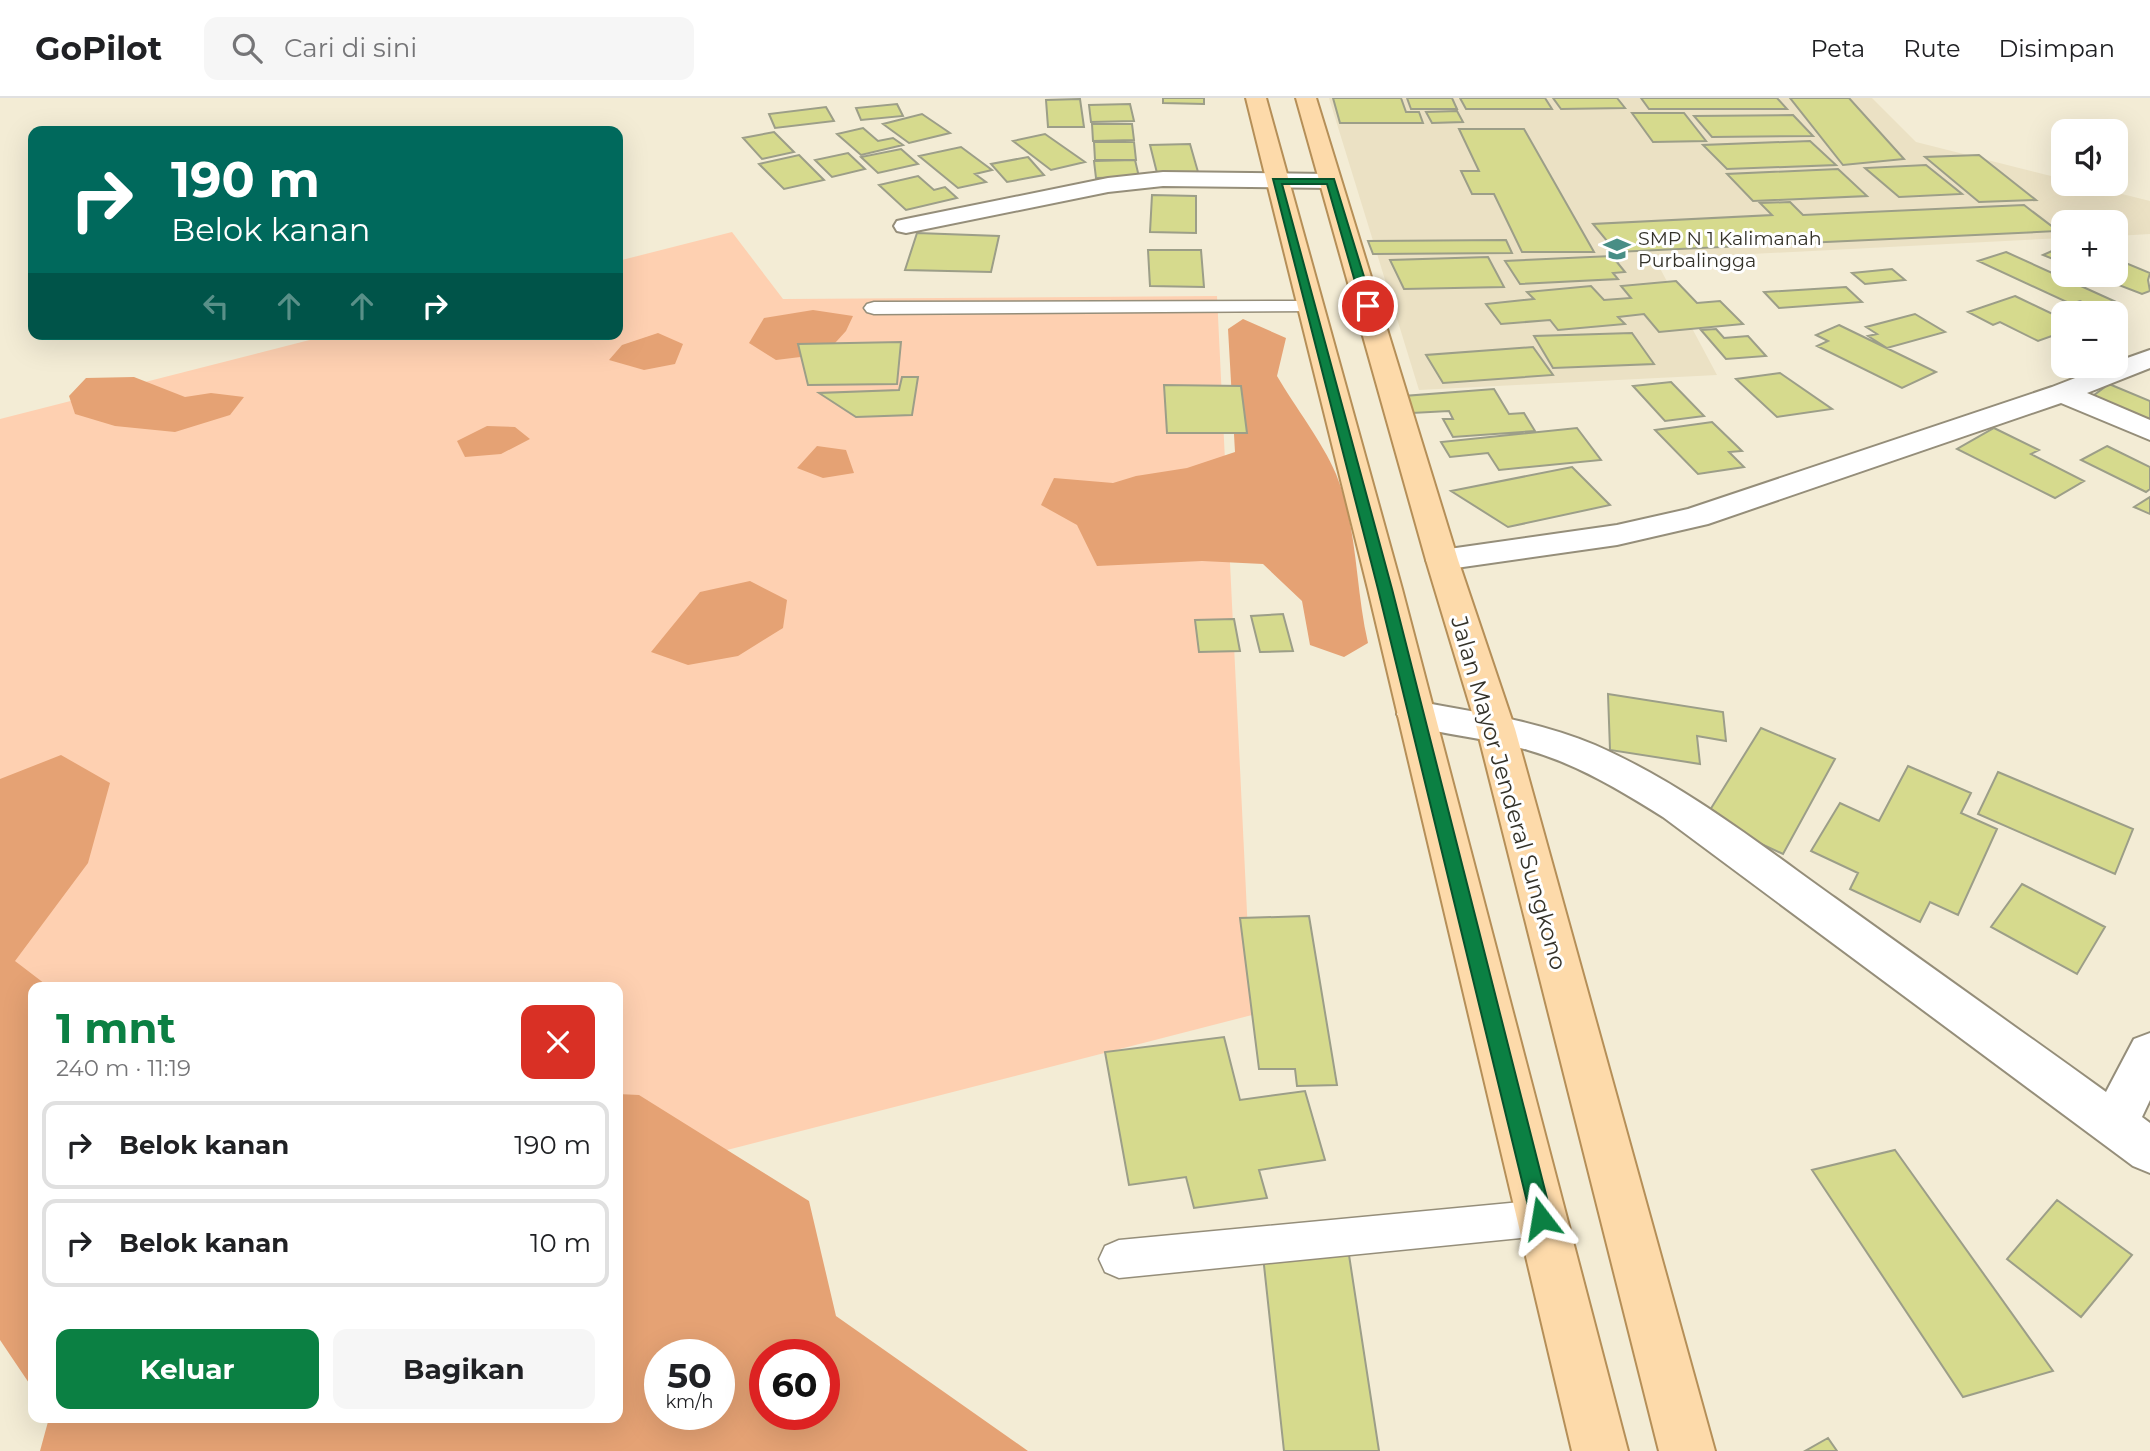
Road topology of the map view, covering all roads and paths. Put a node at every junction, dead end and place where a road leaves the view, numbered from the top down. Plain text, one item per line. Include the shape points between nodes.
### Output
1 (1256, 98) edge
2 (1306, 98) edge
3 (1276, 181) junction
4 (1331, 181) junction
5 (906, 226) dead end
6 (874, 308) dead end
7 (1339, 324) junction
8 (2150, 358) edge
9 (2062, 393) junction
10 (2150, 431) edge
11 (1442, 560) junction
12 (1415, 714) junction
13 (1496, 729) junction
14 (2150, 1054) edge
15 (2114, 1124) junction
16 (2150, 1151) edge
17 (1541, 1218) junction
18 (1119, 1259) dead end
19 (1600, 1451) edge
20 (1687, 1451) edge

1 - 3 main road, Jalan Mayor Jenderal Sungkono
2 - 4 main road, Jalan Mayor Jenderal Sungkono
3 - 4 street
3 - 5 street via 1163,179
3 - 7 main road, Jalan Mayor Jenderal Sungkono
4 - 7 main road, Jalan Mayor Jenderal Sungkono
6 - 7 lane
7 - 11 main road, Jalan Mayor Jenderal Sungkono
7 - 12 main road, Jalan Mayor Jenderal Sungkono via 1385,589
8 - 9 street
9 - 10 street
9 - 11 street via 1697,517 1617,535
11 - 13 main road, Jalan Mayor Jenderal Sungkono
12 - 13 street
12 - 17 main road, Jalan Mayor Jenderal Sungkono
13 - 15 street via 1580,755 1651,792 1737,849
13 - 20 main road, Jalan Mayor Jenderal Sungkono
14 - 15 street
15 - 16 street
17 - 18 lane
17 - 19 main road, Jalan Mayor Jenderal Sungkono

